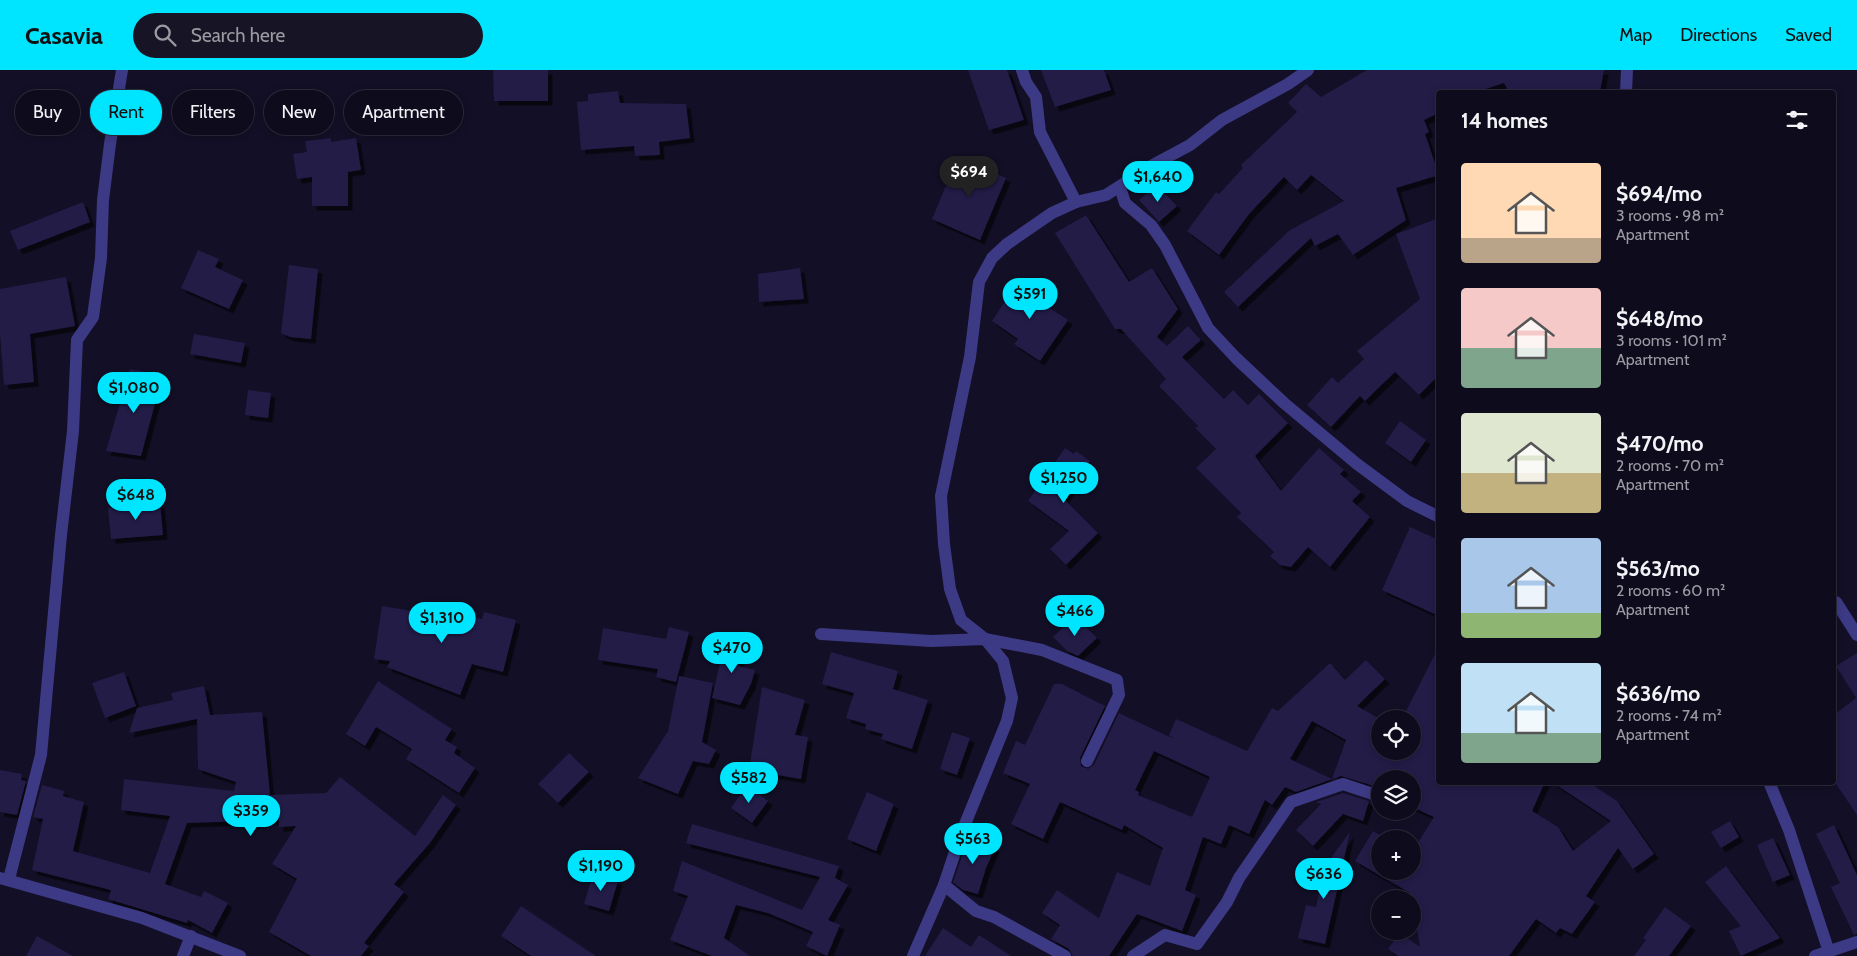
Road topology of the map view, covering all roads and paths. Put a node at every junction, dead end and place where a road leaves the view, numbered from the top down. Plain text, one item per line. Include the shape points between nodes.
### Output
1 (122, 70) edge
2 (1022, 70) edge
3 (1308, 70) edge
4 (1627, 70) edge
5 (1626, 90) edge
6 (1120, 187) junction
7 (1076, 202) junction
8 (1436, 516) edge
9 (1836, 602) dead end
10 (821, 634) dead end
11 (1857, 635) edge
12 (985, 639) junction
13 (1087, 761) dead end
14 (1770, 785) edge
15 (1371, 793) edge
16 (4, 879) edge
17 (944, 885) junction
18 (191, 936) junction
19 (1857, 942) edge
20 (1829, 952) junction
21 (183, 956) edge
22 (240, 956) edge
23 (913, 956) edge
24 (1065, 956) edge
25 (1133, 956) edge
26 (1815, 956) edge

1 - 16 street via 109,154 93,317 77,340 73,431 41,755
2 - 7 street via 1036,97 1040,132
3 - 6 street via 1222,120 1190,145
4 - 5 street
6 - 7 street via 1106,195
6 - 8 street via 1126,203 1151,225 1165,245 1208,328 1219,340 1258,380 1325,438 1407,501
7 - 12 street via 1052,213 1007,244 992,258 980,282 970,357 941,496 950,589 961,620
9 - 11 street
10 - 12 street via 931,640
12 - 13 street via 1042,650 1117,680 1119,695
12 - 17 street via 1003,660 1012,698 1007,721
14 - 20 street via 1789,830
15 - 25 street via 1343,784 1291,802 1196,944 1165,935
16 - 18 street via 142,918
17 - 23 street
17 - 24 street via 976,911 994,917
18 - 21 street
18 - 22 street
19 - 20 street
20 - 26 street

